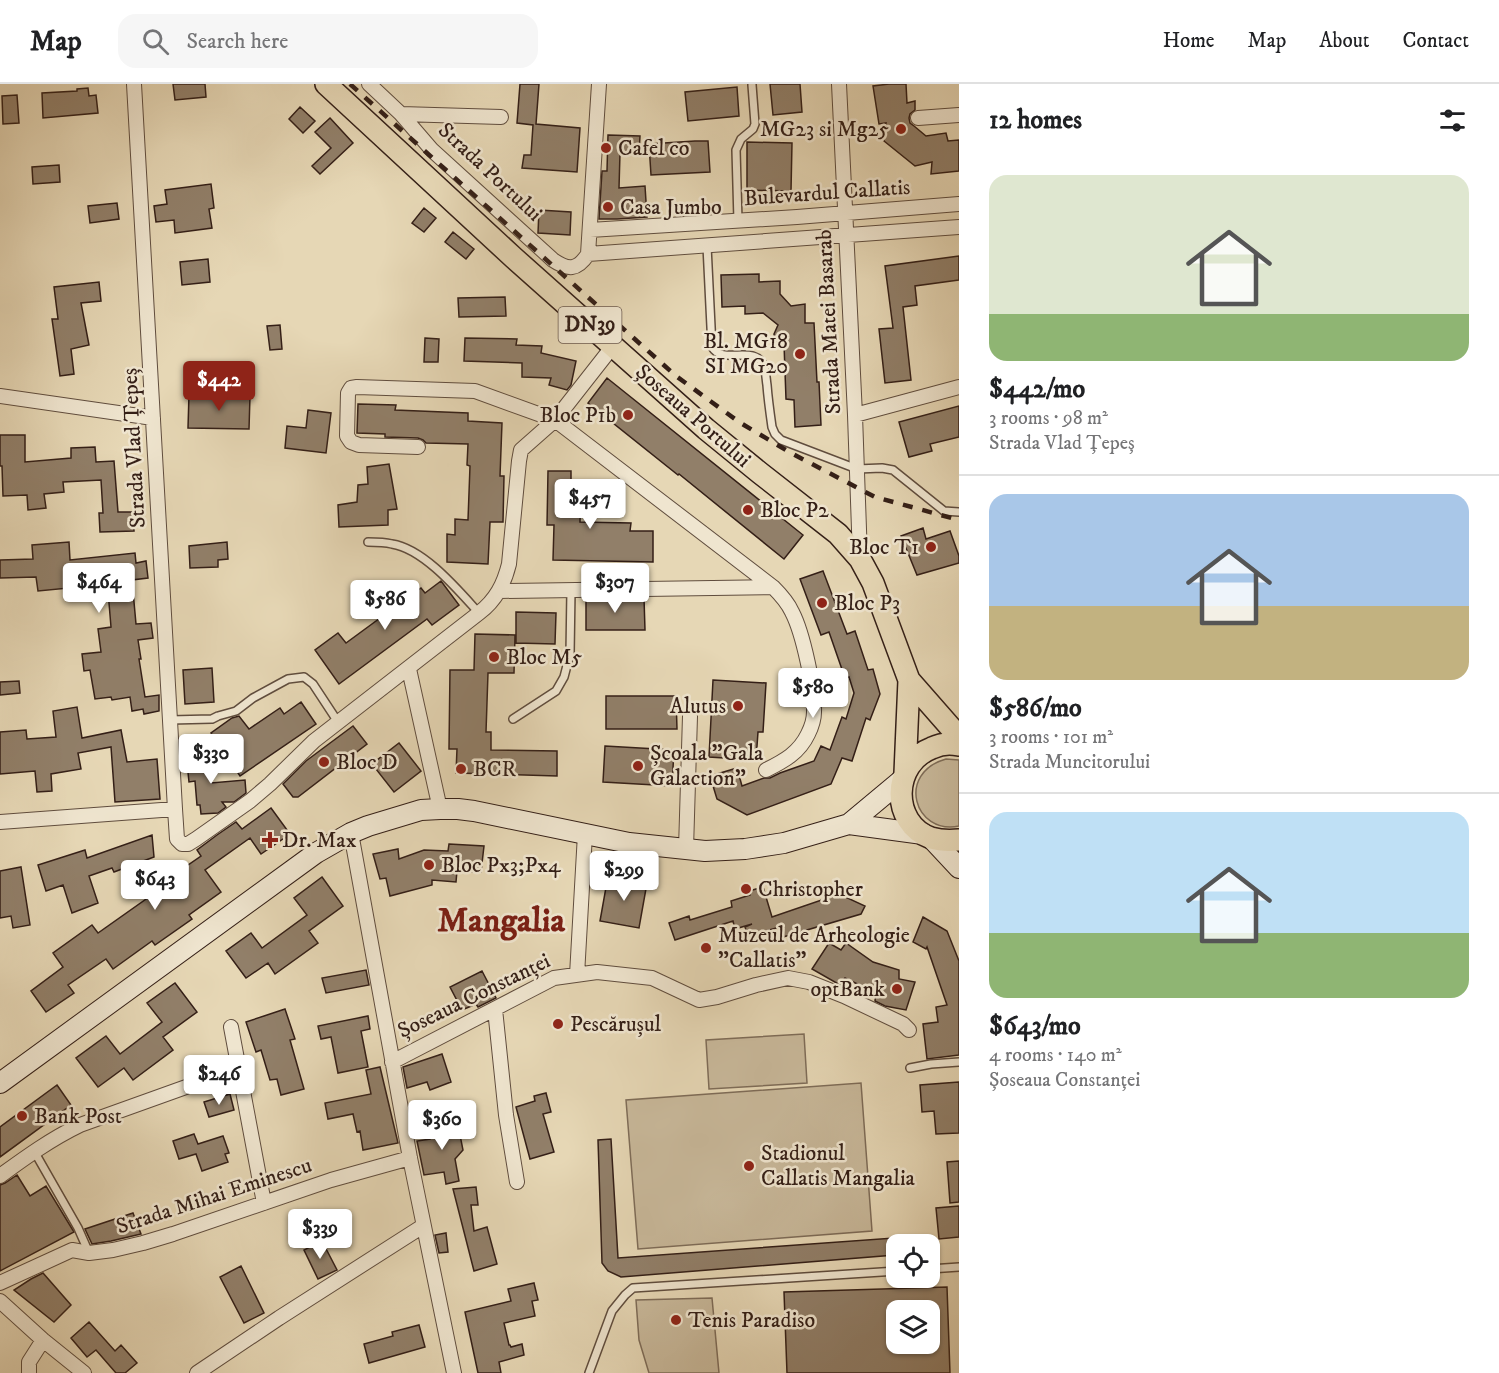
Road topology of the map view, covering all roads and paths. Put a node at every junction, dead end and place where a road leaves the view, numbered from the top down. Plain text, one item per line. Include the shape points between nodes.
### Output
1 (134, 84) edge
2 (326, 84) edge
3 (369, 84) edge
4 (599, 84) edge
5 (839, 84) edge
6 (752, 85) edge
7 (381, 90) edge
8 (401, 114) junction
9 (959, 115) edge
10 (501, 117) dead end
11 (918, 118) dead end
12 (959, 204) edge
13 (845, 213) junction
14 (738, 221) junction
15 (959, 227) edge
16 (590, 230) junction
17 (846, 236) junction
18 (707, 246) junction
19 (588, 254) junction
20 (613, 346) junction
21 (959, 387) edge
22 (0, 396) edge
23 (855, 415) junction
24 (153, 418) junction
25 (555, 420) junction
26 (418, 447) dead end
27 (857, 469) junction
28 (959, 512) edge
29 (368, 542) dead end
30 (860, 559) junction
31 (772, 586) junction
32 (571, 590) junction
33 (500, 591) junction
34 (479, 613) junction
35 (409, 669) junction
36 (909, 680) junction
37 (690, 716) dead end
38 (513, 719) dead end
39 (170, 720) junction
40 (338, 722) junction
41 (959, 737) edge
42 (959, 745) edge
43 (766, 770) dead end
44 (904, 776) junction
45 (175, 809) junction
46 (440, 809) junction
47 (0, 822) edge
48 (849, 824) junction
49 (351, 833) junction
50 (585, 834) junction
51 (927, 836) junction
52 (959, 840) edge
53 (686, 849) junction
54 (959, 868) edge
55 (577, 975) junction
56 (495, 1009) junction
57 (231, 1027) dead end
58 (909, 1030) dead end
59 (392, 1062) junction
60 (959, 1062) edge
61 (239, 1068) junction
62 (910, 1068) dead end
63 (0, 1083) edge
64 (34, 1151) junction
65 (410, 1158) junction
66 (0, 1176) edge
67 (517, 1182) dead end
68 (264, 1203) junction
69 (423, 1226) junction
70 (89, 1253) junction
71 (959, 1267) edge
72 (940, 1268) edge
73 (886, 1272) edge
74 (0, 1283) edge
75 (0, 1301) edge
76 (43, 1340) junction
77 (29, 1373) edge
78 (84, 1373) edge
79 (197, 1373) edge
80 (454, 1373) edge
81 (588, 1373) edge

1 - 24 street, Strada Vlad Țepeș
2 - 20 main road, Șoseaua Portului / DN39
3 - 7 street, Strada Portului
4 - 16 street
5 - 13 street, Strada Matei Basarab
6 - 14 lane via 755,124 736,150
7 - 8 street, Strada Portului
8 - 10 street
8 - 19 street, Strada Portului via 432,150 553,260 563,266 578,266
9 - 11 street
12 - 13 street, Bulevardul Callatis
13 - 14 street, Bulevardul Callatis
13 - 17 street, Strada Matei Basarab
14 - 16 street, Bulevardul Callatis
15 - 17 street, Bulevardul Callatis
16 - 19 street
17 - 18 street, Bulevardul Callatis
17 - 23 street, Strada Matei Basarab
18 - 19 street, Bulevardul Callatis
18 - 27 lane via 712,347 721,355 757,357 764,365 772,427 781,440
20 - 25 street
20 - 30 main road, Șoseaua Portului / DN39 via 706,429 838,534
21 - 23 street
22 - 24 street
23 - 27 street, Strada Matei Basarab
24 - 39 street, Strada Vlad Țepeș
25 - 26 street via 475,391 351,388 347,436 351,442
25 - 31 street
25 - 33 street via 521,450 509,564
27 - 28 lane via 893,470 944,511
27 - 30 street, Strada Matei Basarab
29 - 34 lane via 393,544 414,553 439,571
30 - 36 main road, Șoseaua Portului / DN39
31 - 32 street
31 - 43 street via 792,612 799,631 811,679 814,714 799,748
32 - 33 street
32 - 38 lane via 570,654 564,677 556,691
33 - 34 street
34 - 35 street
35 - 40 street
35 - 46 street
36 - 41 main road, Șoseaua Portului
36 - 44 main road, Șoseaua Portului
37 - 53 street
39 - 40 lane via 213,719 236,711 288,679 304,678 313,684
39 - 45 street, Strada Vlad Țepeș
40 - 45 street, Strada Vlad Țepeș via 250,801 188,844 177,839
42 - 44 main road via 924,750
44 - 48 main road
44 - 51 main road, Șoseaua Portului via 901,791 906,816
45 - 47 street
46 - 49 main road via 421,810
46 - 50 main road via 474,811
48 - 51 main road
48 - 53 main road via 754,848
49 - 59 street
49 - 63 main road via 310,857
50 - 53 main road
50 - 55 street, Șoseaua Constanței
51 - 52 main road via 946,842
51 - 54 main road
55 - 56 street, Șoseaua Constanței via 554,978
55 - 58 street, Șoseaua Constanței via 597,972 652,978 699,1000 788,978 844,996
56 - 59 street, Șoseaua Constanței
56 - 67 street
57 - 61 street
59 - 65 street
60 - 62 lane
61 - 64 street via 80,1125
61 - 68 street
64 - 66 street
64 - 70 lane
65 - 68 street, Strada Mihai Eminescu
65 - 69 street
68 - 70 street, Strada Mihai Eminescu via 173,1234
69 - 79 street
69 - 80 street
70 - 74 street, Strada Mihai Eminescu via 72,1250
71 - 72 lane
73 - 81 lane via 633,1288 612,1311
75 - 76 street
76 - 77 street via 29,1362
76 - 78 street

